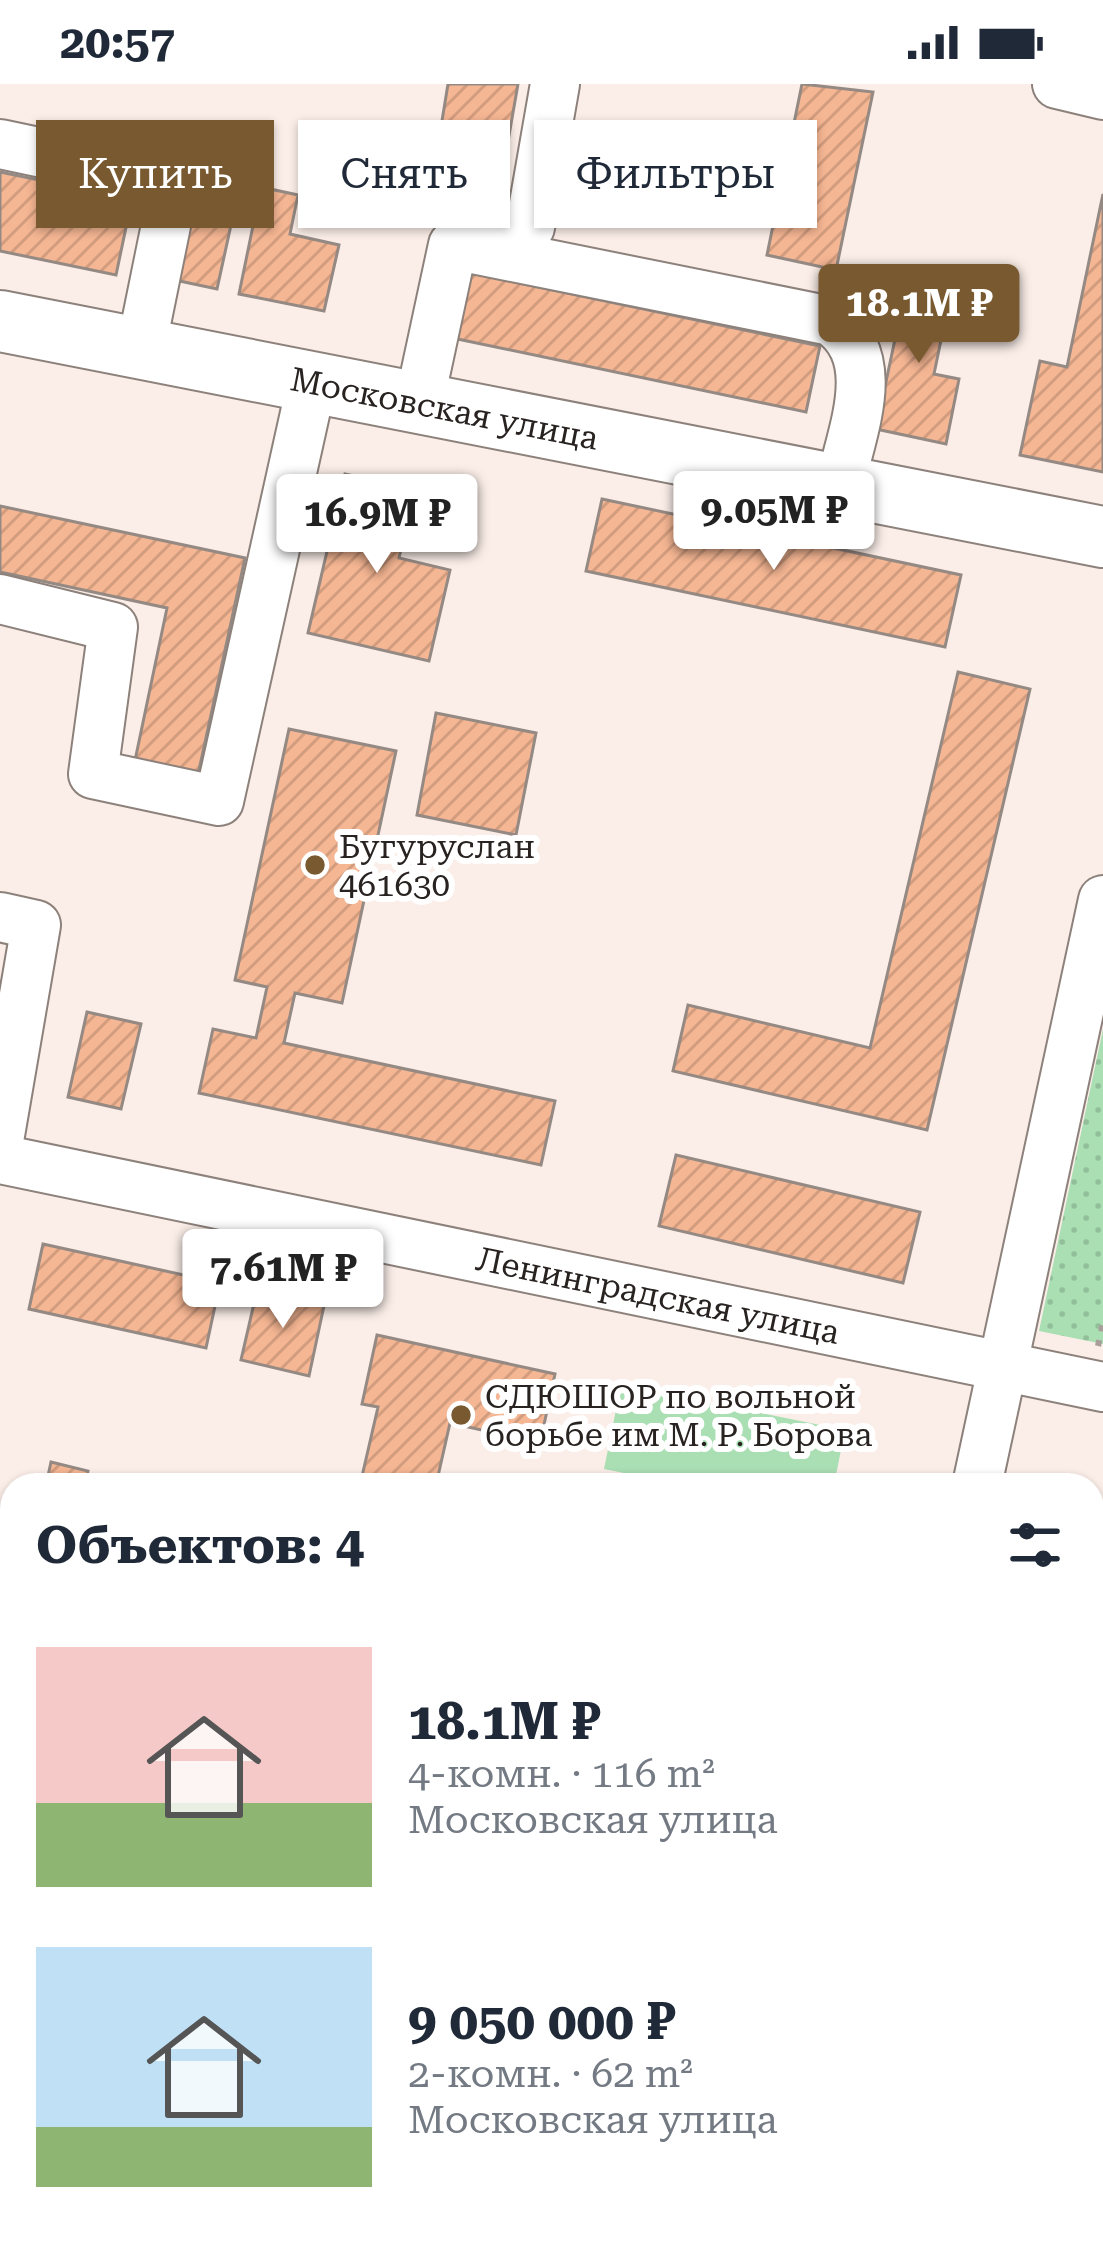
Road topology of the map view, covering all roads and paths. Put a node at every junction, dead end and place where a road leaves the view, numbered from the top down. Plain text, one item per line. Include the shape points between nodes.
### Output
1 (555, 84) edge
2 (0, 144) edge
3 (453, 245) junction
4 (0, 321) edge
5 (141, 348) junction
6 (312, 382) junction
7 (419, 403) junction
8 (840, 486) junction
9 (1103, 538) edge
10 (0, 599) edge
11 (1103, 900) edge
12 (0, 917) edge
13 (0, 1135) edge
14 (0, 1159) edge
15 (1003, 1366) junction
16 (1103, 1387) edge
17 (980, 1473) edge

1 - 3 street via 530,227
2 - 5 street via 175,182
3 - 7 street
3 - 8 street via 831,321 849,334 863,377
4 - 5 main road, Московская улица
5 - 6 main road, Московская улица
6 - 7 main road, Московская улица
6 - 10 street via 219,801 93,774 113,627
7 - 8 main road, Московская улица
8 - 9 main road, Московская улица
11 - 15 street
12 - 13 street via 36,925
14 - 15 street, Ленинградская улица
15 - 16 street, Ленинградская улица
15 - 17 street

